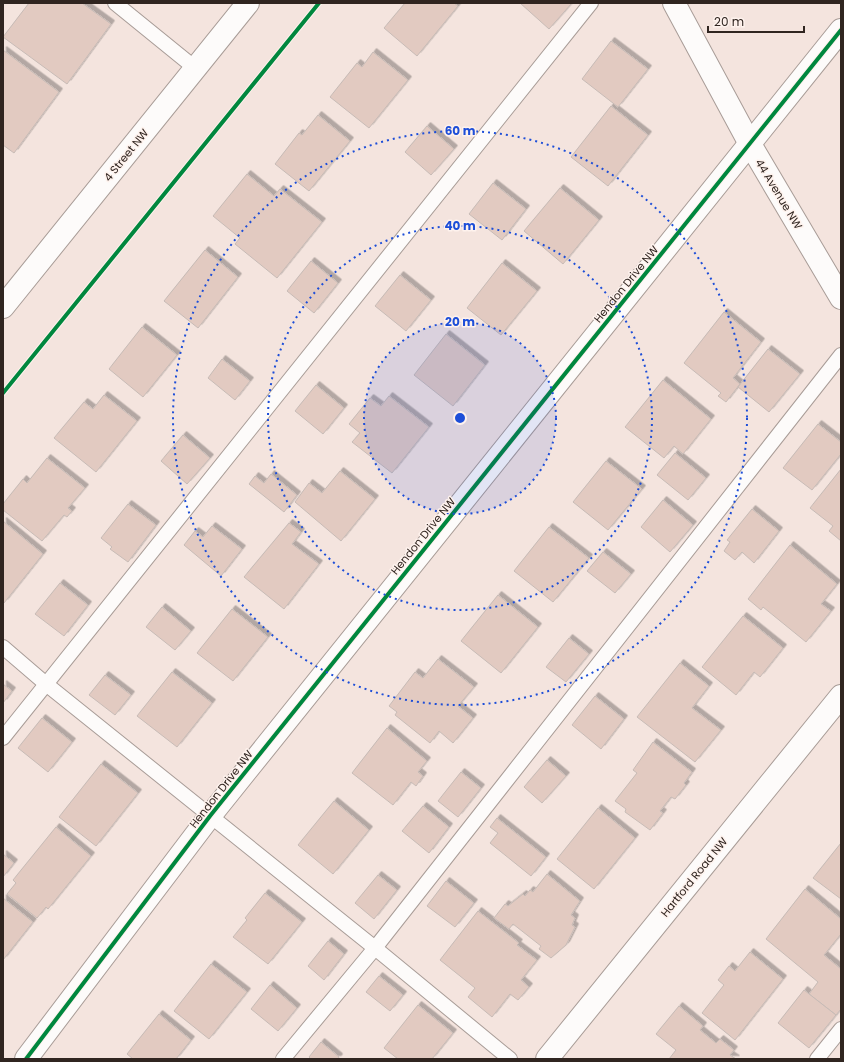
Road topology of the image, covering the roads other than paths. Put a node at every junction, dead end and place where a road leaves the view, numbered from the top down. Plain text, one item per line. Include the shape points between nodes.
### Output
1 (115, 3) edge
2 (248, 3) edge
3 (591, 3) edge
4 (674, 3) edge
5 (841, 30) edge
6 (195, 68) junction
7 (750, 144) junction
8 (841, 298) edge
9 (3, 307) edge
10 (841, 355) edge
11 (3, 647) edge
12 (46, 684) junction
13 (841, 696) edge
14 (3, 738) edge
15 (210, 816) junction
16 (375, 948) junction
17 (841, 1029) edge
18 (26, 1059) edge
19 (283, 1059) edge
20 (510, 1059) edge
21 (547, 1059) edge
22 (817, 1059) edge

1 - 6 lane
2 - 6 street, 4 Street NW
3 - 12 lane
4 - 7 street, 44 Avenue NW
5 - 7 street, Hendon Drive NW
6 - 9 street, 4 Street NW
7 - 8 street, 44 Avenue NW
7 - 15 street, Hendon Drive NW
10 - 16 lane
11 - 12 lane
12 - 14 lane
12 - 15 lane
13 - 21 street, Hartford Road NW
15 - 16 lane
15 - 18 street, Hendon Drive NW
16 - 19 lane
16 - 20 lane
17 - 22 lane

